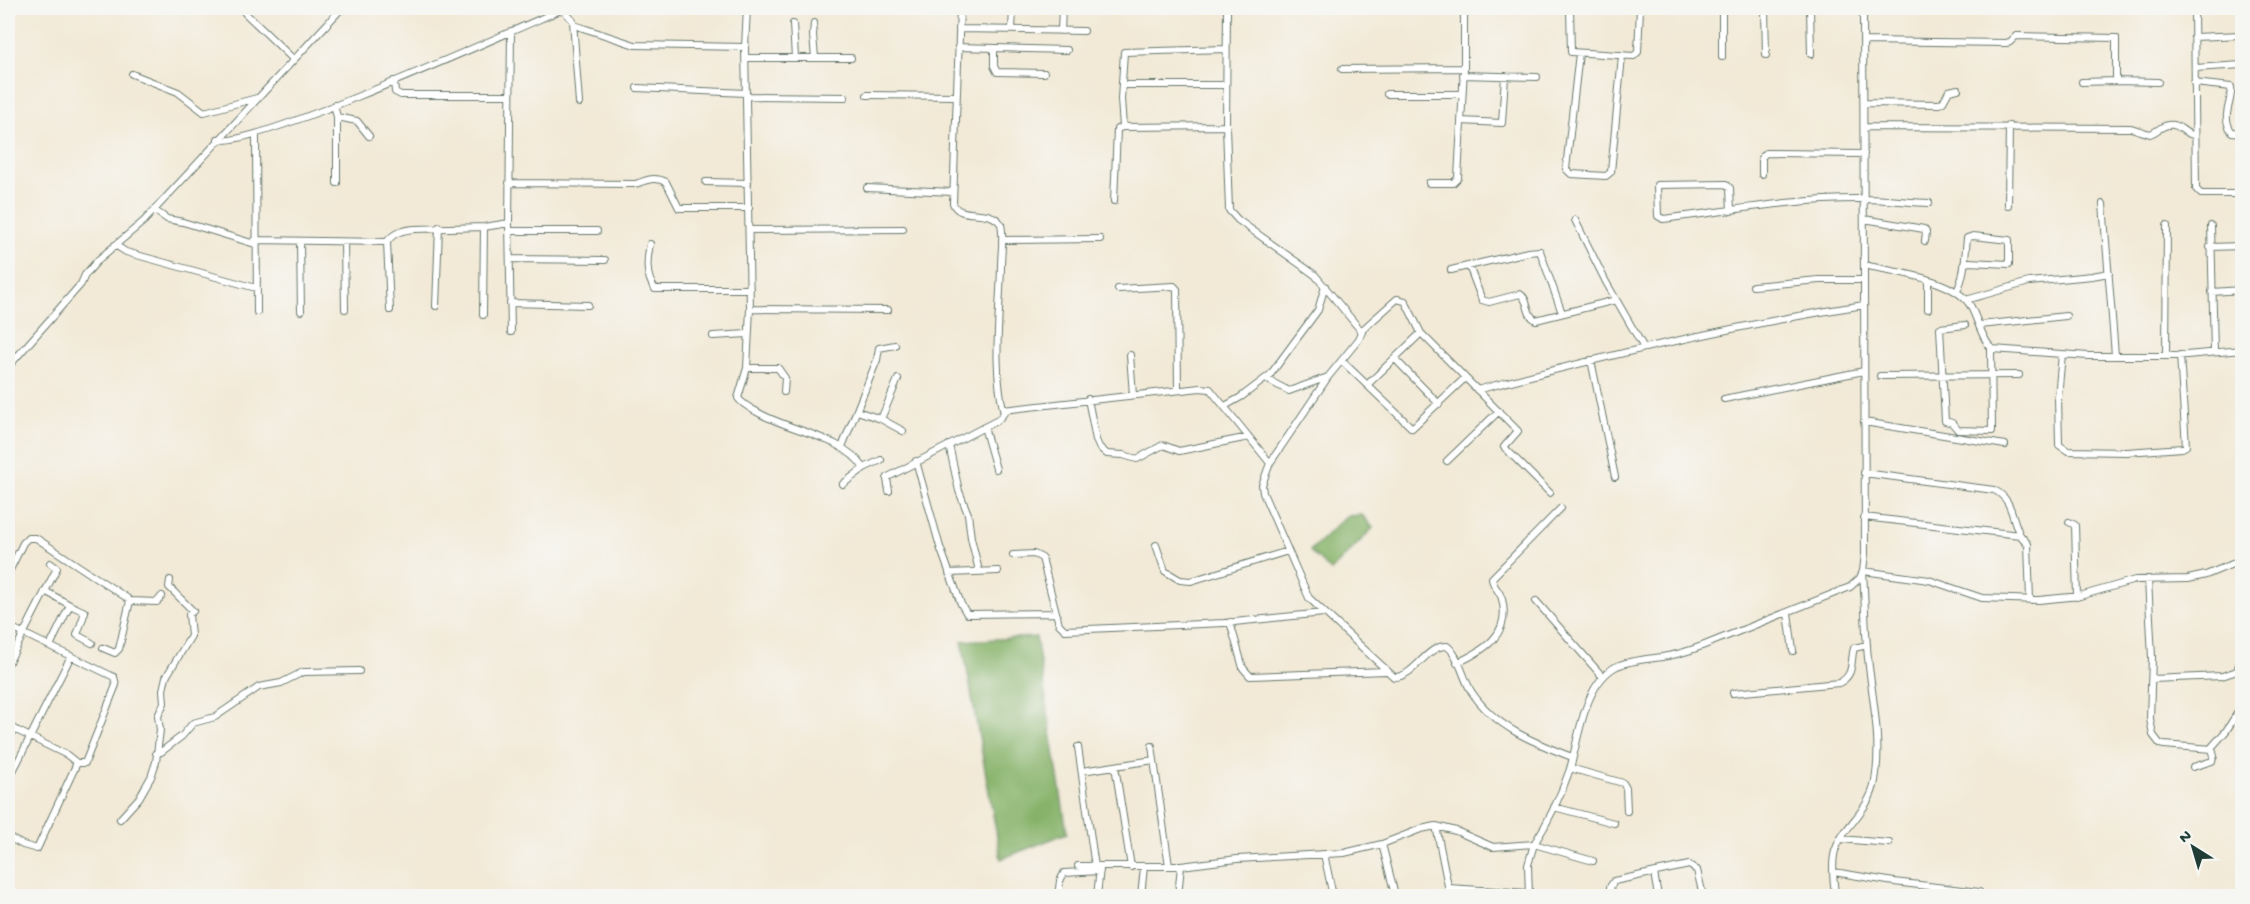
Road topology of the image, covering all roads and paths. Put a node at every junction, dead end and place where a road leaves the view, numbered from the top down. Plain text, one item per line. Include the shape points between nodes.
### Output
1 (342, 8) edge
2 (564, 8) edge
3 (747, 8) edge
4 (960, 8) edge
5 (1012, 8) edge
6 (1062, 8) edge
7 (1227, 8) edge
8 (1464, 8) edge
9 (1570, 8) edge
10 (1641, 8) edge
11 (1722, 8) edge
12 (1765, 8) edge
13 (1810, 8) edge
14 (1863, 8) edge
15 (2194, 8) edge
16 (245, 13) dead end
17 (814, 23) dead end
18 (574, 24) junction
19 (793, 24) dead end
20 (959, 29) junction
21 (1012, 30) junction
22 (1061, 31) junction
23 (1084, 31) dead end
24 (511, 32) junction
25 (2242, 35) edge
26 (2194, 37) junction
27 (1863, 41) junction
28 (745, 47) junction
29 (958, 47) junction
30 (994, 48) junction
31 (1226, 49) junction
32 (1067, 50) dead end
33 (1579, 53) junction
34 (1811, 54) dead end
35 (1766, 55) dead end
36 (1622, 56) junction
37 (1722, 57) dead end
38 (746, 58) junction
39 (795, 58) junction
40 (815, 58) junction
41 (851, 58) dead end
42 (293, 59) junction
43 (2242, 65) edge
44 (2195, 68) junction
45 (1342, 69) dead end
46 (1463, 71) junction
47 (132, 74) dead end
48 (1044, 74) dead end
49 (1506, 76) junction
50 (1537, 77) dead end
51 (394, 81) junction
52 (2116, 81) junction
53 (2082, 82) dead end
54 (2158, 82) dead end
55 (2194, 83) junction
56 (1122, 85) junction
57 (1226, 85) junction
58 (637, 88) dead end
59 (1958, 89) dead end
60 (1387, 94) dead end
61 (1462, 94) junction
62 (510, 95) junction
63 (746, 95) junction
64 (867, 95) dead end
65 (956, 96) junction
66 (845, 97) dead end
67 (257, 98) junction
68 (579, 103) dead end
69 (1864, 103) junction
70 (334, 105) junction
71 (337, 117) junction
72 (1461, 121) junction
73 (1226, 126) junction
74 (2009, 126) junction
75 (1123, 127) junction
76 (1864, 127) junction
77 (2242, 133) edge
78 (256, 135) junction
79 (2195, 135) junction
80 (369, 136) dead end
81 (218, 139) junction
82 (1864, 154) junction
83 (1762, 174) dead end
84 (706, 182) dead end
85 (337, 183) dead end
86 (509, 183) junction
87 (748, 183) junction
88 (1429, 183) dead end
89 (867, 188) dead end
90 (953, 192) junction
91 (2242, 194) edge
92 (1864, 199) junction
93 (1114, 201) dead end
94 (1929, 203) dead end
95 (2103, 204) dead end
96 (2008, 205) dead end
97 (749, 208) junction
98 (154, 210) junction
99 (1731, 211) junction
100 (1864, 219) junction
101 (1575, 220) dead end
102 (509, 223) junction
103 (2166, 226) dead end
104 (2211, 226) dead end
105 (439, 227) junction
106 (484, 227) junction
107 (749, 230) junction
108 (903, 230) dead end
109 (509, 231) junction
110 (597, 231) dead end
111 (1100, 239) dead end
112 (1002, 240) junction
113 (300, 241) junction
114 (1925, 241) dead end
115 (255, 242) junction
116 (344, 242) junction
117 (387, 242) junction
118 (650, 244) dead end
119 (115, 245) junction
120 (2242, 246) edge
121 (2210, 247) junction
122 (510, 259) junction
123 (605, 260) dead end
124 (1964, 264) junction
125 (1864, 265) junction
126 (1469, 266) junction
127 (1451, 270) dead end
128 (2109, 273) junction
129 (1863, 280) junction
130 (1928, 280) junction
131 (1753, 285) dead end
132 (1325, 286) junction
133 (256, 288) junction
134 (750, 289) junction
135 (1118, 289) dead end
136 (2242, 290) edge
137 (1957, 291) junction
138 (2212, 292) junction
139 (1616, 300) junction
140 (1966, 300) junction
141 (510, 303) junction
142 (588, 305) dead end
143 (1864, 305) junction
144 (436, 306) dead end
145 (345, 309) dead end
146 (750, 309) junction
147 (1928, 309) dead end
148 (390, 310) dead end
149 (888, 310) dead end
150 (301, 311) dead end
151 (257, 312) dead end
152 (1562, 313) junction
153 (483, 315) dead end
154 (2066, 316) dead end
155 (1965, 325) dead end
156 (1980, 325) junction
157 (1361, 331) junction
158 (511, 332) dead end
159 (1422, 333) junction
160 (748, 334) junction
161 (712, 336) dead end
162 (895, 345) dead end
163 (1644, 348) junction
164 (1991, 349) junction
165 (2242, 350) edge
166 (2214, 352) junction
167 (2062, 354) junction
168 (2115, 355) junction
169 (2180, 355) junction
170 (1130, 356) dead end
171 (2166, 356) junction
172 (1395, 358) junction
173 (1591, 360) junction
174 (1342, 361) junction
175 (8, 367) edge
176 (747, 369) junction
177 (1864, 371) junction
178 (2019, 375) dead end
179 (1880, 376) dead end
180 (1990, 376) junction
181 (1328, 377) junction
182 (1942, 377) junction
183 (1465, 378) junction
184 (1266, 379) junction
185 (898, 380) dead end
186 (1367, 386) junction
187 (1178, 390) junction
188 (1477, 390) junction
189 (783, 392) dead end
190 (1134, 394) junction
191 (1088, 399) junction
192 (1724, 399) dead end
193 (1439, 404) junction
194 (1225, 406) junction
195 (1003, 410) junction
196 (857, 411) junction
197 (1499, 411) junction
198 (881, 419) junction
199 (1864, 422) junction
200 (984, 427) junction
201 (903, 431) dead end
202 (1249, 437) junction
203 (949, 445) junction
204 (2005, 445) dead end
205 (842, 447) junction
206 (881, 460) dead end
207 (916, 461) junction
208 (1447, 461) dead end
209 (1270, 463) junction
210 (864, 468) junction
211 (996, 469) dead end
212 (1864, 473) junction
213 (1615, 477) dead end
214 (843, 484) dead end
215 (889, 491) dead end
216 (1550, 493) dead end
217 (1561, 508) dead end
218 (1864, 517) junction
219 (2069, 522) dead end
220 (2020, 535) junction
221 (1156, 545) dead end
222 (1288, 551) junction
223 (1013, 555) dead end
224 (2242, 560) edge
225 (50, 563) dead end
226 (979, 571) junction
227 (998, 571) dead end
228 (1863, 571) junction
229 (949, 573) junction
230 (8, 574) edge
231 (2148, 579) junction
232 (170, 580) dead end
233 (45, 591) junction
234 (162, 596) dead end
235 (2077, 597) junction
236 (2030, 600) junction
237 (130, 601) junction
238 (1536, 601) dead end
239 (70, 605) junction
240 (1056, 613) junction
241 (1324, 613) junction
242 (1788, 613) junction
243 (1230, 622) junction
244 (2242, 623) edge
245 (8, 626) edge
246 (2242, 629) edge
247 (23, 633) junction
248 (92, 643) dead end
249 (1867, 645) junction
250 (50, 646) junction
251 (103, 648) dead end
252 (1793, 651) dead end
253 (2242, 655) edge
254 (71, 656) junction
255 (1457, 663) junction
256 (8, 664) edge
257 (359, 671) dead end
258 (1386, 671) junction
259 (2240, 671) edge
260 (1602, 676) junction
261 (2152, 679) junction
262 (1733, 693) dead end
263 (2242, 706) edge
264 (8, 726) edge
265 (30, 737) junction
266 (1152, 746) dead end
267 (1078, 747) dead end
268 (2211, 748) junction
269 (156, 753) junction
270 (1572, 757) junction
271 (1154, 760) junction
272 (77, 763) junction
273 (1115, 766) junction
274 (2193, 767) dead end
275 (1570, 768) junction
276 (1082, 771) junction
277 (8, 781) edge
278 (1554, 807) junction
279 (1627, 811) dead end
280 (120, 819) dead end
281 (1614, 823) dead end
282 (1436, 826) junction
283 (8, 837) edge
284 (1840, 839) junction
285 (1889, 843) dead end
286 (1382, 844) junction
287 (1534, 844) junction
288 (1324, 854) junction
289 (1593, 861) dead end
290 (1078, 866) dead end
291 (1169, 866) junction
292 (1181, 866) junction
293 (1131, 867) junction
294 (1144, 867) junction
295 (1098, 868) junction
296 (1654, 873) junction
297 (1834, 873) junction
298 (1448, 888) junction
299 (1979, 892) dead end
300 (1395, 894) dead end
301 (1529, 895) edge
302 (1058, 897) edge
303 (1098, 897) edge
304 (1141, 897) edge
305 (1178, 897) edge
306 (1333, 897) edge
307 (1450, 897) edge
308 (1612, 897) edge
309 (1658, 897) edge
310 (1703, 897) edge
311 (1836, 897) edge

1 - 42 street
2 - 18 street
2 - 24 street
3 - 28 street
4 - 20 street
5 - 21 street
6 - 22 street
7 - 31 street
8 - 46 street
9 - 33 street via 1570,49
10 - 36 street via 1638,52
11 - 37 street
12 - 35 street
13 - 34 street
14 - 27 street
15 - 26 street
16 - 42 street
17 - 40 street
18 - 28 street via 635,45
18 - 68 street
19 - 39 street
20 - 21 street
20 - 29 street
21 - 22 street
22 - 23 street
24 - 51 street
24 - 62 street
25 - 26 street
26 - 44 street
27 - 52 street via 2006,43 2015,36 2116,38
27 - 69 street
28 - 38 street
29 - 30 street
29 - 65 street
30 - 32 street
30 - 48 street via 997,72
31 - 56 street via 1127,50
31 - 57 street
33 - 36 street
33 - 36 street via 1566,169 1571,174 1606,176 1611,172
38 - 39 street
38 - 63 street
39 - 40 street
40 - 41 street
42 - 67 street
43 - 44 street
44 - 55 street
45 - 46 street
46 - 49 street
46 - 61 street
47 - 67 street via 178,92 204,112
49 - 50 street
49 - 72 street via 1502,123
51 - 62 street via 395,92 401,95
51 - 70 street
52 - 53 street
52 - 54 street
55 - 77 street via 2231,87 2228,125 2232,132
55 - 79 street
56 - 57 street
56 - 75 street
57 - 73 street
58 - 63 street
59 - 69 street via 1949,91 1939,104
60 - 61 street
61 - 72 street
62 - 86 street
63 - 66 street
63 - 87 street
64 - 65 street
65 - 90 street
67 - 81 street
69 - 76 street
70 - 71 street
70 - 78 street
71 - 80 street via 356,120
71 - 85 street
72 - 88 street via 1458,180
73 - 75 street
73 - 132 street via 1230,213
74 - 76 street
74 - 79 street via 2131,128 2150,134 2174,125
74 - 96 street
75 - 93 street via 1115,132
76 - 82 street
78 - 81 street via 227,142
78 - 115 street
79 - 91 street via 2198,192
81 - 98 street
82 - 83 street via 1766,153
82 - 92 street
84 - 87 street
86 - 97 street via 636,184 658,179 666,182 679,208
86 - 102 street
87 - 97 street
89 - 90 street
90 - 112 street via 957,210 989,214 999,221
92 - 94 street
92 - 99 street
92 - 100 street
95 - 128 street
97 - 107 street
98 - 115 street via 168,219
98 - 119 street
99 - 99 street via 1661,219 1657,185 1726,184 1730,188
100 - 114 street via 1924,229
100 - 125 street
101 - 139 street
102 - 106 street
102 - 109 street
103 - 171 street
104 - 121 street
105 - 106 street
105 - 117 street via 404,230
105 - 144 street
106 - 153 street
107 - 108 street
107 - 134 street
109 - 110 street
109 - 122 street
111 - 112 street
112 - 195 street via 997,347
113 - 115 street
113 - 116 street
113 - 150 street
115 - 133 street
116 - 117 street
116 - 145 street
117 - 148 street
118 - 134 street via 647,264 655,289
119 - 133 street via 126,252
119 - 175 street via 94,264
120 - 121 street
121 - 138 street
122 - 123 street
122 - 141 street
124 - 124 street via 1969,237 2009,240 2009,264
124 - 137 street
125 - 129 street
125 - 130 street
126 - 127 street
126 - 152 street via 1484,302 1518,293 1524,296 1533,319
126 - 152 street via 1540,251
128 - 140 street via 2029,282
128 - 168 street
129 - 131 street
129 - 143 street
130 - 137 street
130 - 147 street
132 - 157 street
132 - 184 street via 1318,310
133 - 151 street
134 - 146 street
135 - 187 street via 1178,289
136 - 138 street
137 - 140 street
138 - 166 street
139 - 152 street
139 - 163 street
140 - 156 street
141 - 142 street
141 - 158 street
143 - 163 street
143 - 177 street
146 - 149 street
146 - 160 street
154 - 156 street
155 - 182 street via 1940,328
156 - 164 street
157 - 159 street via 1400,298 1408,304
157 - 174 street
159 - 172 street
159 - 183 street
160 - 161 street
160 - 176 street
162 - 196 street via 879,348
163 - 173 street
164 - 167 street
164 - 180 street
165 - 166 street
166 - 169 street
167 - 168 street
167 - 169 street via 2059,444 2068,451 2127,452 2186,446
168 - 171 street
169 - 171 street
170 - 190 street
172 - 186 street
172 - 193 street
173 - 188 street
173 - 213 street
174 - 181 street
174 - 186 street
176 - 189 street via 778,368 785,378
176 - 205 street via 739,395 741,402 765,417
177 - 192 street
177 - 199 street
178 - 180 street
179 - 182 street
180 - 182 street
180 - 182 street via 1990,432 1958,430 1945,421
181 - 184 street via 1289,391
181 - 209 street
183 - 188 street
183 - 193 street
184 - 194 street
185 - 198 street
186 - 193 street via 1411,427
187 - 190 street
187 - 194 street via 1208,387
188 - 197 street
190 - 191 street
191 - 195 street
191 - 202 street via 1096,440 1107,454 1139,459 1162,445 1179,451
194 - 202 street
195 - 200 street via 1002,418
196 - 198 street
196 - 205 street
197 - 208 street
197 - 216 street via 1518,431 1504,447
198 - 201 street
199 - 204 street
199 - 212 street
200 - 203 street
200 - 211 street
202 - 209 street
203 - 207 street
203 - 226 street
205 - 210 street via 854,454
206 - 210 street
207 - 215 street via 887,477
207 - 229 street
209 - 222 street via 1263,493
210 - 214 street
212 - 218 street
212 - 220 street via 1994,490 2010,506
217 - 255 street via 1492,578 1503,605 1499,633 1487,647
218 - 220 street
218 - 228 street
219 - 235 street via 2075,525
220 - 236 street via 2028,544
221 - 222 street via 1165,571 1180,580 1191,581
222 - 241 street via 1309,598
223 - 240 street via 1034,554 1042,558
224 - 231 street via 2188,579
225 - 233 street via 57,568
226 - 227 street
226 - 229 street
228 - 236 street via 1929,579 1982,598
228 - 242 street via 1850,587
228 - 249 street
229 - 240 street via 969,615
230 - 237 street via 23,543 36,538
231 - 235 street
231 - 261 street
232 - 269 street via 169,587 193,611 189,614 191,636 166,677
233 - 239 street
233 - 247 street
234 - 237 street via 157,602
235 - 236 street
237 - 251 street via 119,649 115,653
238 - 260 street
239 - 248 street via 85,612 77,635
239 - 250 street
240 - 243 street via 1065,630
241 - 243 street
241 - 258 street
242 - 252 street
242 - 260 street via 1683,653 1622,664
243 - 258 street via 1243,668 1250,676
244 - 246 street
245 - 247 street
247 - 250 street
247 - 256 street
249 - 262 street via 1854,648 1850,673 1839,683
249 - 284 street via 1877,749 1875,784
250 - 254 street
253 - 259 street
254 - 265 street
254 - 272 street via 114,677 116,685 85,763
255 - 258 street via 1450,648 1441,646 1401,676 1394,677
255 - 270 street via 1477,700 1503,723
257 - 269 street via 303,672 289,680 259,687 215,717 194,723
259 - 261 street via 2222,676
260 - 270 street via 1585,713
261 - 268 street via 2150,718 2156,740 2164,746
263 - 268 street
264 - 265 street
265 - 272 street
265 - 277 street
266 - 271 street
267 - 276 street
268 - 274 street via 2212,761
269 - 280 street via 156,762 140,798
270 - 275 street
271 - 273 street
271 - 291 street
272 - 283 street via 37,849
273 - 276 street
273 - 293 street
275 - 278 street
275 - 279 street via 1623,783
276 - 295 street
278 - 281 street
278 - 287 street
282 - 286 street
282 - 287 street via 1493,847
282 - 298 street
284 - 285 street
284 - 297 street via 1833,859
286 - 288 street
286 - 300 street
287 - 289 street
287 - 301 street via 1528,865
288 - 292 street
288 - 306 street
290 - 295 street
291 - 292 street
291 - 294 street
292 - 305 street
293 - 294 street
293 - 295 street
294 - 304 street
295 - 302 street via 1065,873
295 - 303 street
296 - 308 street via 1614,881 1610,887
296 - 309 street
296 - 310 street via 1692,865 1697,870
297 - 299 street
297 - 311 street
298 - 301 street
298 - 307 street

